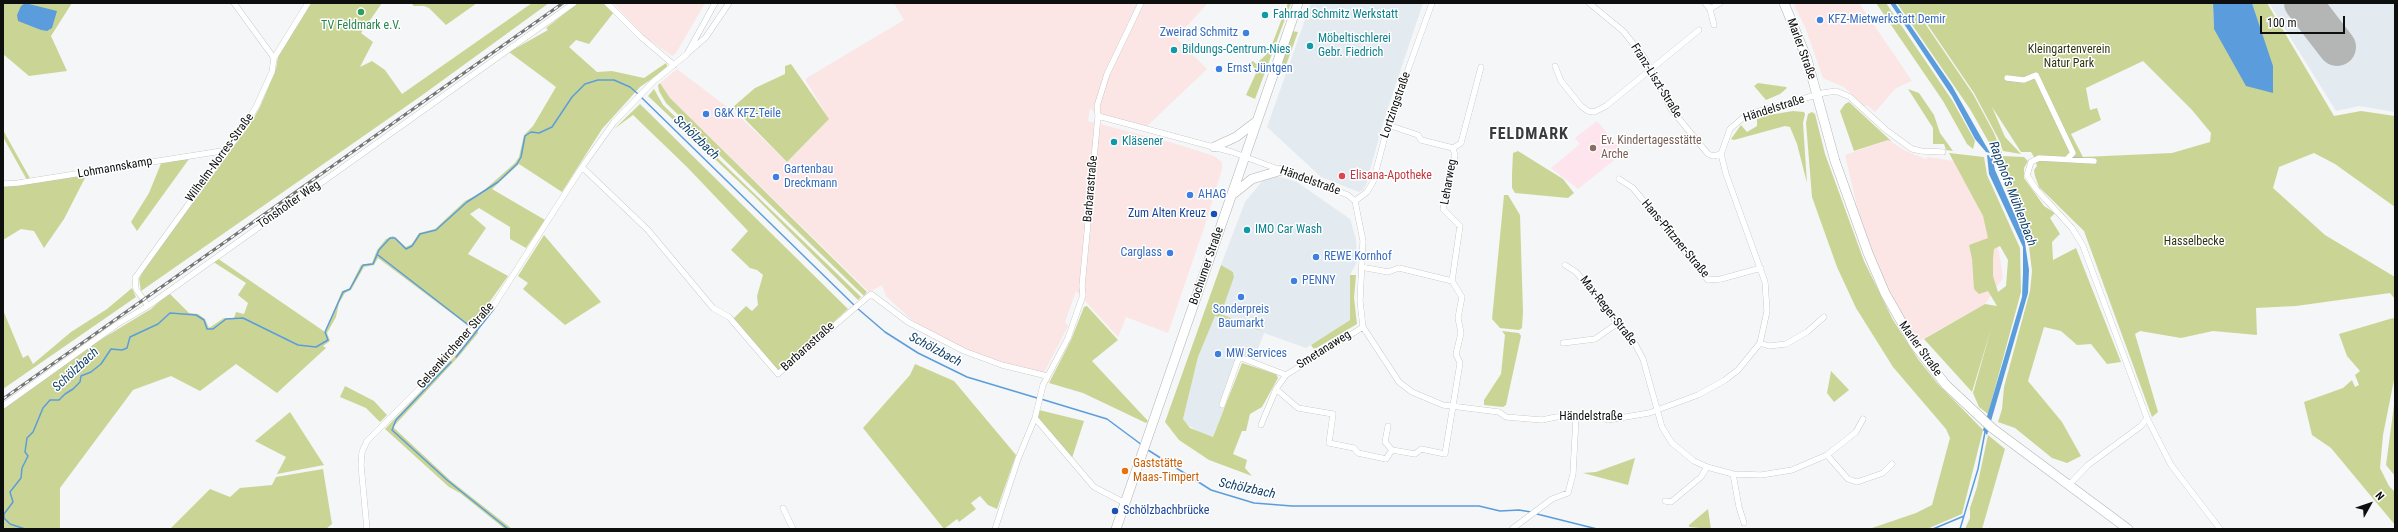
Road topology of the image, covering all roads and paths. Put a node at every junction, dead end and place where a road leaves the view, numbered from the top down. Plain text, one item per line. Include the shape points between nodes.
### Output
1 (234, 3) edge
2 (308, 3) edge
3 (574, 3) edge
4 (608, 3) edge
5 (715, 3) edge
6 (729, 3) edge
7 (1141, 3) edge
8 (1298, 3) edge
9 (1432, 3) edge
10 (1589, 3) edge
11 (1705, 3) edge
12 (1720, 3) edge
13 (1784, 3) edge
14 (1710, 9) junction
15 (708, 16) junction
16 (718, 20) junction
17 (1714, 25) dead end
18 (1699, 30) dead end
19 (687, 54) junction
20 (274, 58) junction
21 (674, 64) junction
22 (1555, 66) dead end
23 (1481, 67) dead end
24 (1650, 69) junction
25 (2007, 78) dead end
26 (1817, 95) junction
27 (1098, 116) junction
28 (1257, 121) junction
29 (1388, 125) junction
30 (1214, 147) junction
31 (1453, 148) junction
32 (228, 150) junction
33 (1943, 152) dead end
34 (1721, 154) junction
35 (1245, 157) junction
36 (2068, 158) junction
37 (2094, 161) dead end
38 (582, 167) junction
39 (1282, 170) junction
40 (1618, 179) dead end
41 (3, 184) edge
42 (1232, 195) junction
43 (1355, 201) junction
44 (1565, 265) dead end
45 (1361, 267) junction
46 (1761, 268) junction
47 (1452, 281) junction
48 (148, 306) junction
49 (1824, 317) dead end
50 (1618, 323) junction
51 (1363, 326) junction
52 (1760, 343) junction
53 (1563, 344) dead end
54 (1286, 375) junction
55 (1047, 376) junction
56 (1276, 388) junction
57 (1222, 405) dead end
58 (1454, 405) junction
59 (3, 406) edge
60 (1656, 410) junction
61 (1035, 418) junction
62 (1576, 418) junction
63 (2147, 418) junction
64 (1863, 419) dead end
65 (1261, 425) dead end
66 (1388, 426) dead end
67 (1392, 450) junction
68 (1827, 455) junction
69 (1892, 464) dead end
70 (1707, 467) junction
71 (1733, 474) junction
72 (2068, 486) junction
73 (1666, 501) dead end
74 (1126, 502) junction
75 (783, 508) dead end
76 (1744, 523) dead end
77 (367, 529) edge
78 (793, 529) edge
79 (995, 529) edge
80 (1116, 529) edge
81 (1512, 529) edge
82 (2128, 529) edge
83 (2220, 529) edge

1 - 20 street
2 - 20 street, Wilhelm-Norres-Straße
3 - 48 street, Tönsholter Weg
4 - 21 street via 641,37
5 - 15 street, Gelsenkirchener Straße
6 - 16 street, Gelsenkirchener Straße
7 - 27 street, Barbarastraße via 1107,74 1097,106
8 - 28 main road, Bochumer Straße
9 - 29 street, Lortzingstraße
10 - 24 street, Franz-Liszt-Straße via 1623,31 1644,57
11 - 14 street
12 - 14 street
13 - 26 main road, Marler Straße via 1798,35
14 - 17 street
15 - 16 street
15 - 19 street, Gelsenkirchener Straße
16 - 19 street, Gelsenkirchener Straße via 706,37
18 - 24 street
19 - 21 street, Gelsenkirchener Straße
20 - 32 street, Wilhelm-Norres-Straße via 272,72 256,107
21 - 38 street, Gelsenkirchener Straße via 614,122
22 - 24 street via 1561,80 1581,106 1594,112 1600,110
23 - 31 street, Leharweg via 1460,143
24 - 34 street, Franz-Liszt-Straße via 1671,109 1704,149 1713,156
25 - 36 street via 2024,80 2036,75 2073,153
26 - 33 street, Marler Straße via 1836,91 1850,97 1902,143 1921,152
26 - 34 street, Händelstraße via 1746,115 1730,129
26 - 72 main road, Marler Straße via 1843,184 1868,253 1885,293 1922,354 1972,411
27 - 30 street
27 - 55 street, Barbarastraße via 1083,295 1068,338
28 - 30 main road via 1236,137
28 - 35 main road, Bochumer Straße
29 - 31 street, Leharweg via 1418,135 1421,140
29 - 43 street, Lortzingstraße via 1371,187
30 - 35 street
31 - 47 street, Leharweg via 1455,156 1443,209 1460,226
32 - 41 street, Lohmannskamp
32 - 48 street, Wilhelm-Norres-Straße via 135,278 136,289
34 - 46 street, Händelstraße
35 - 39 street, Händelstraße
35 - 42 main road, Bochumer Straße
36 - 37 street
36 - 63 street via 2036,158 2028,166 2027,175 2036,189 2072,228 2083,246
38 - 55 street, Barbarastraße via 648,230 713,308 729,317 778,374 871,294 908,322 964,351 1002,365
38 - 77 street, Gelsenkirchener Straße via 494,305 426,382 367,441 362,452 361,465
39 - 42 main road via 1252,178
39 - 43 street, Händelstraße via 1342,192
40 - 46 street, Hans-Pfitzner-Straße via 1633,188 1708,280 1721,280
42 - 74 main road, Bochumer Straße
43 - 45 street, Händelstraße via 1362,241
44 - 50 street, Max-Reger-Straße via 1576,272
45 - 47 street via 1388,272 1400,268
45 - 51 street, Händelstraße via 1360,301
46 - 52 street, Händelstraße via 1768,303 1766,325
47 - 58 street via 1462,297 1458,318 1461,333 1456,354 1460,363
48 - 59 street, Tönsholter Weg
49 - 52 street via 1807,332 1786,344 1769,346
50 - 53 street via 1595,339
50 - 60 street, Max-Reger-Straße via 1643,359
51 - 54 street, Smetanaweg
51 - 58 street, Händelstraße via 1404,386 1426,399 1443,405
52 - 60 street, Händelstraße via 1738,370 1725,380 1698,395
54 - 56 street, Smetanaweg
54 - 57 street, Smetanaweg via 1239,357
55 - 61 street, Barbarastraße
56 - 65 street, Smetanaweg
56 - 67 street via 1298,408 1333,414 1329,443 1386,459
58 - 62 street, Händelstraße via 1499,412 1506,417 1542,420 1556,417
58 - 67 street via 1445,454 1421,449 1415,454
60 - 62 street, Händelstraße via 1649,414 1608,420 1598,416
60 - 70 street, Max-Reger-Straße via 1662,427 1672,443 1687,456
61 - 74 street via 1094,487
61 - 79 street, Barbarastraße
62 - 81 street via 1573,474 1568,493 1552,499
63 - 72 street via 2141,426 2088,465
63 - 83 street via 2171,465
64 - 68 street, Max-Reger-Straße via 1856,432
66 - 67 street via 1385,442
68 - 69 street via 1848,479 1857,482 1883,473
68 - 71 street, Max-Reger-Straße via 1801,468 1783,472 1761,475
70 - 71 street, Max-Reger-Straße
70 - 73 street via 1701,478 1671,502
71 - 76 street
72 - 82 main road, Marler Straße
74 - 80 main road, Bochumer Straße
75 - 78 street

